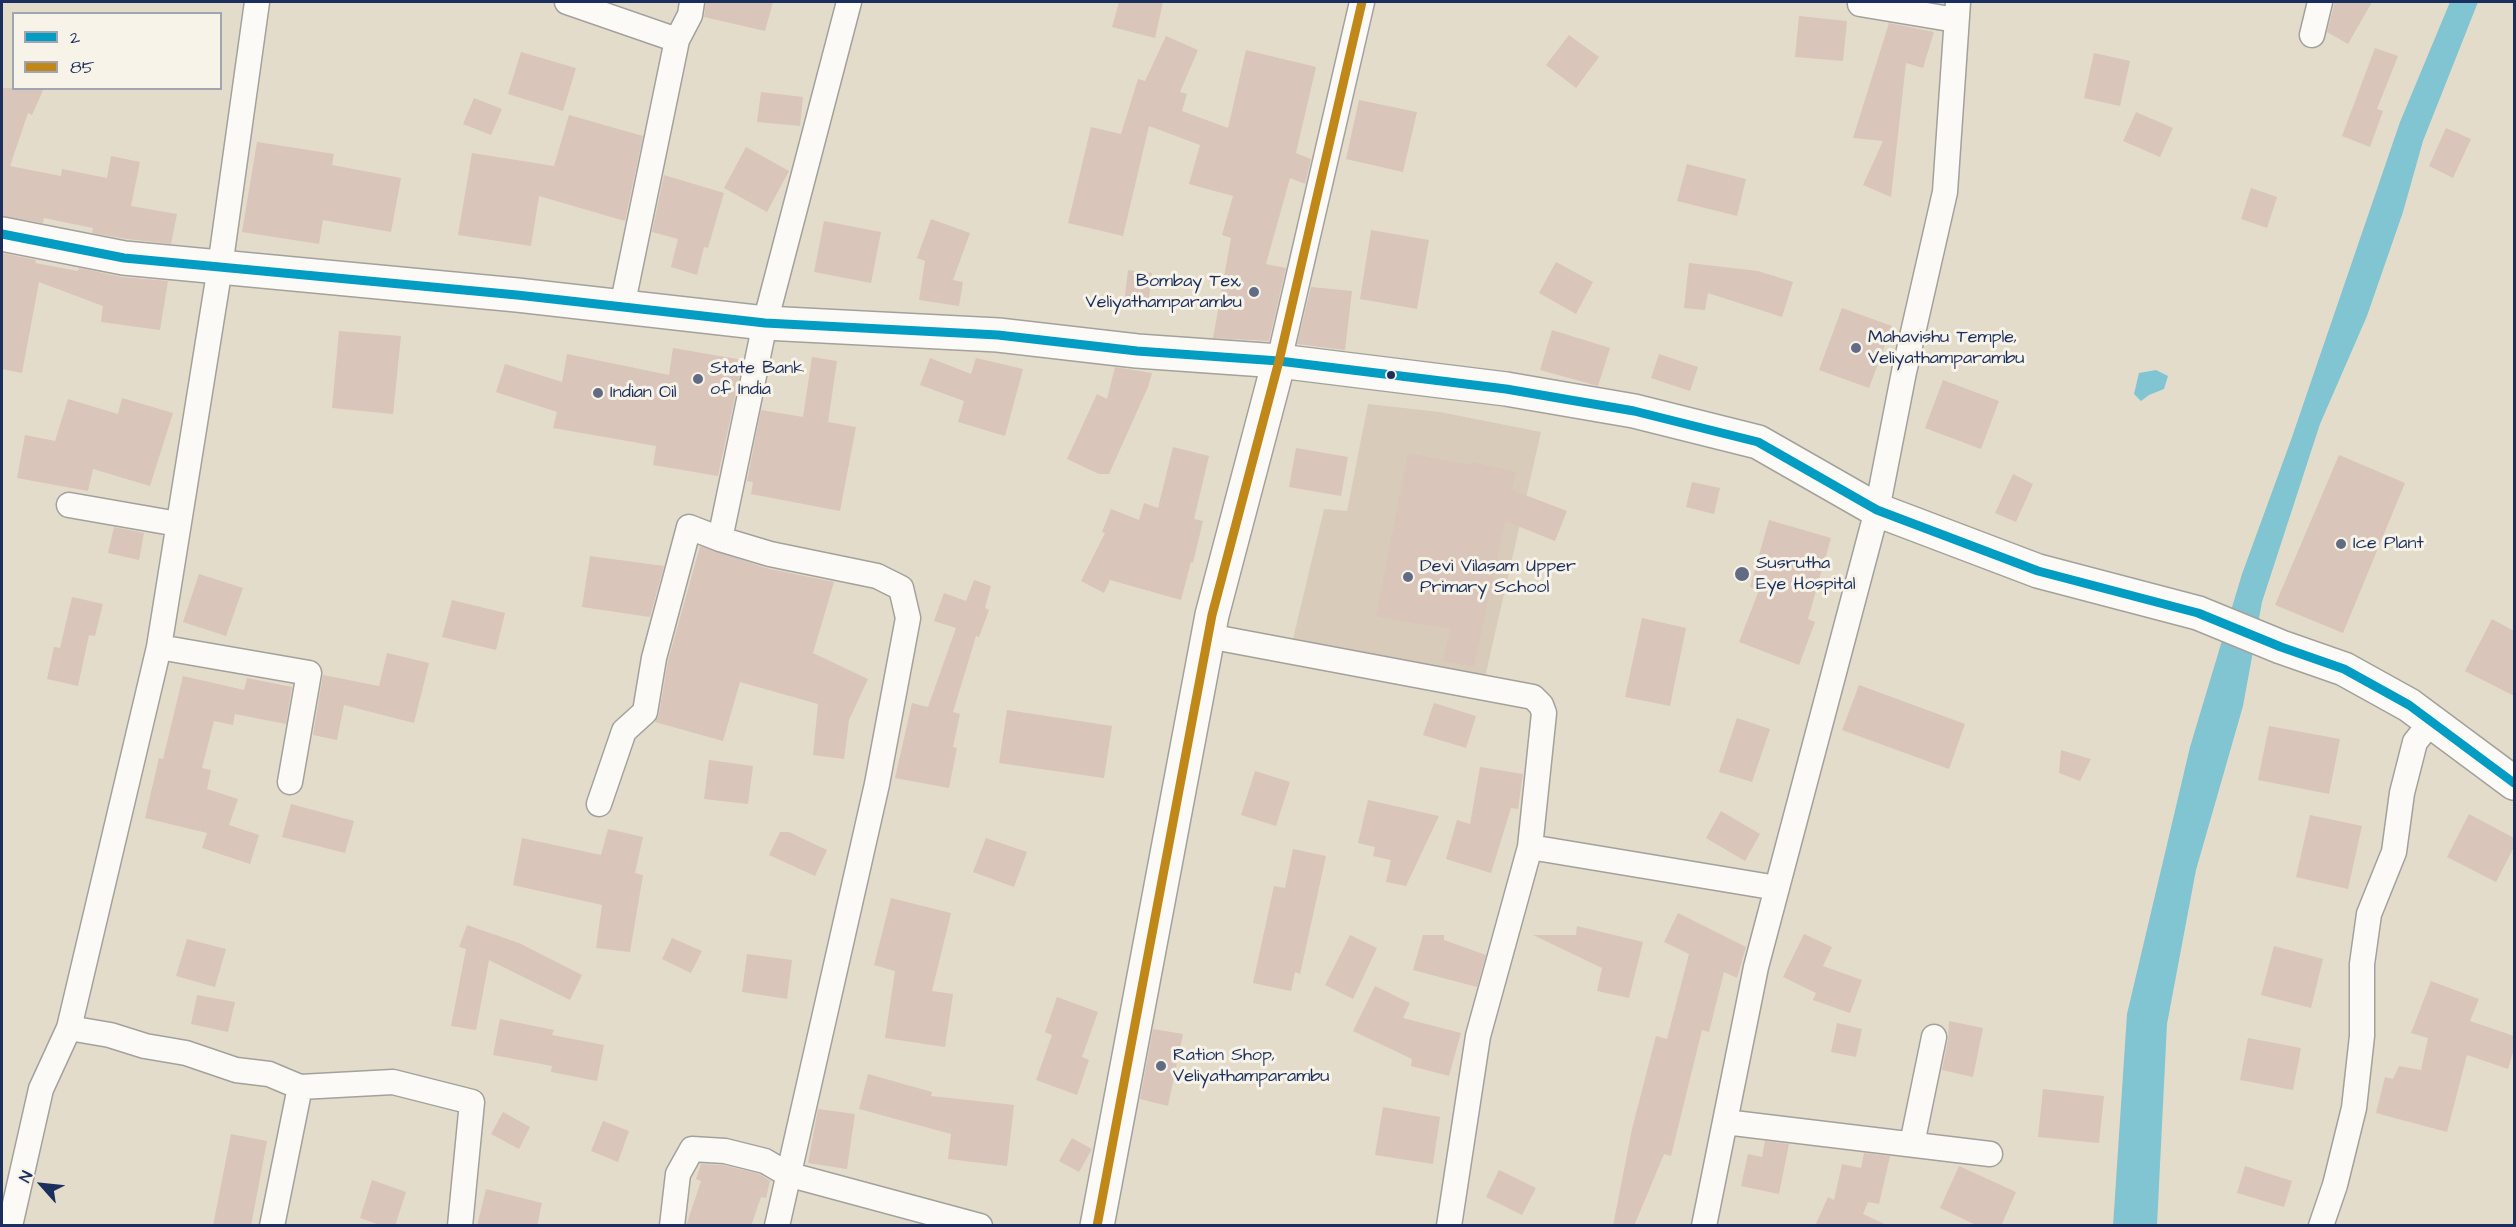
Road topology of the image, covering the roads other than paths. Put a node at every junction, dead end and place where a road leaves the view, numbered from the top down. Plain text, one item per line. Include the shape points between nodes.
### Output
1 (257, 2) edge
2 (567, 2) edge
3 (692, 2) edge
4 (849, 2) edge
5 (1362, 2) edge
6 (2320, 2) edge
7 (1860, 4) dead end
8 (1957, 11) edge
9 (2312, 35) dead end
10 (677, 40) junction
11 (2, 234) edge
12 (220, 267) junction
13 (622, 307) junction
14 (765, 323) junction
15 (1279, 361) junction
16 (69, 505) dead end
17 (1877, 510) junction
18 (178, 524) junction
19 (720, 539) junction
20 (1208, 636) junction
21 (159, 647) junction
22 (2432, 721) junction
23 (290, 782) dead end
24 (2514, 783) edge
25 (599, 804) dead end
26 (1530, 847) junction
27 (1778, 888) junction
28 (69, 1028) junction
29 (1934, 1037) dead end
30 (300, 1086) junction
31 (1725, 1122) junction
32 (1912, 1144) junction
33 (1990, 1154) dead end
34 (788, 1174) junction
35 (10, 1226) edge
36 (272, 1226) edge
37 (460, 1226) edge
38 (672, 1226) edge
39 (777, 1226) edge
40 (980, 1226) edge
41 (1097, 1226) edge
42 (1449, 1226) edge
43 (1704, 1226) edge
44 (2321, 1226) edge

1 - 12 street
2 - 10 street
3 - 10 street
4 - 14 street
5 - 15 street
6 - 9 street
7 - 8 street
8 - 17 street via 1945,192
10 - 13 street
11 - 12 main road via 124,258
12 - 13 main road
12 - 18 street
13 - 14 main road
14 - 15 main road via 998,335 1137,351
14 - 19 street
15 - 17 main road via 1506,389 1634,411 1758,442
15 - 20 main road
16 - 18 street
17 - 22 main road via 2038,571 2198,613 2344,669
17 - 27 street
18 - 21 street
19 - 25 street via 689,527 654,658 645,712 624,731
19 - 34 street via 770,554 877,576 901,588 908,618 877,784
20 - 26 street via 1533,698 1544,712
20 - 41 main road
21 - 23 street via 309,673
21 - 28 street
22 - 24 main road
22 - 44 street via 2415,742 2402,793 2394,852 2369,914 2362,964 2362,1036 2354,1108
26 - 27 street
26 - 42 street via 1478,1036
27 - 31 street via 1756,967
28 - 30 street via 186,1053
28 - 35 street via 41,1089
29 - 32 street
30 - 36 street
30 - 37 street via 393,1082 472,1102
31 - 32 street
31 - 43 street
32 - 33 street
34 - 38 street via 765,1161 725,1151 692,1149 678,1174
34 - 39 street
34 - 40 street

